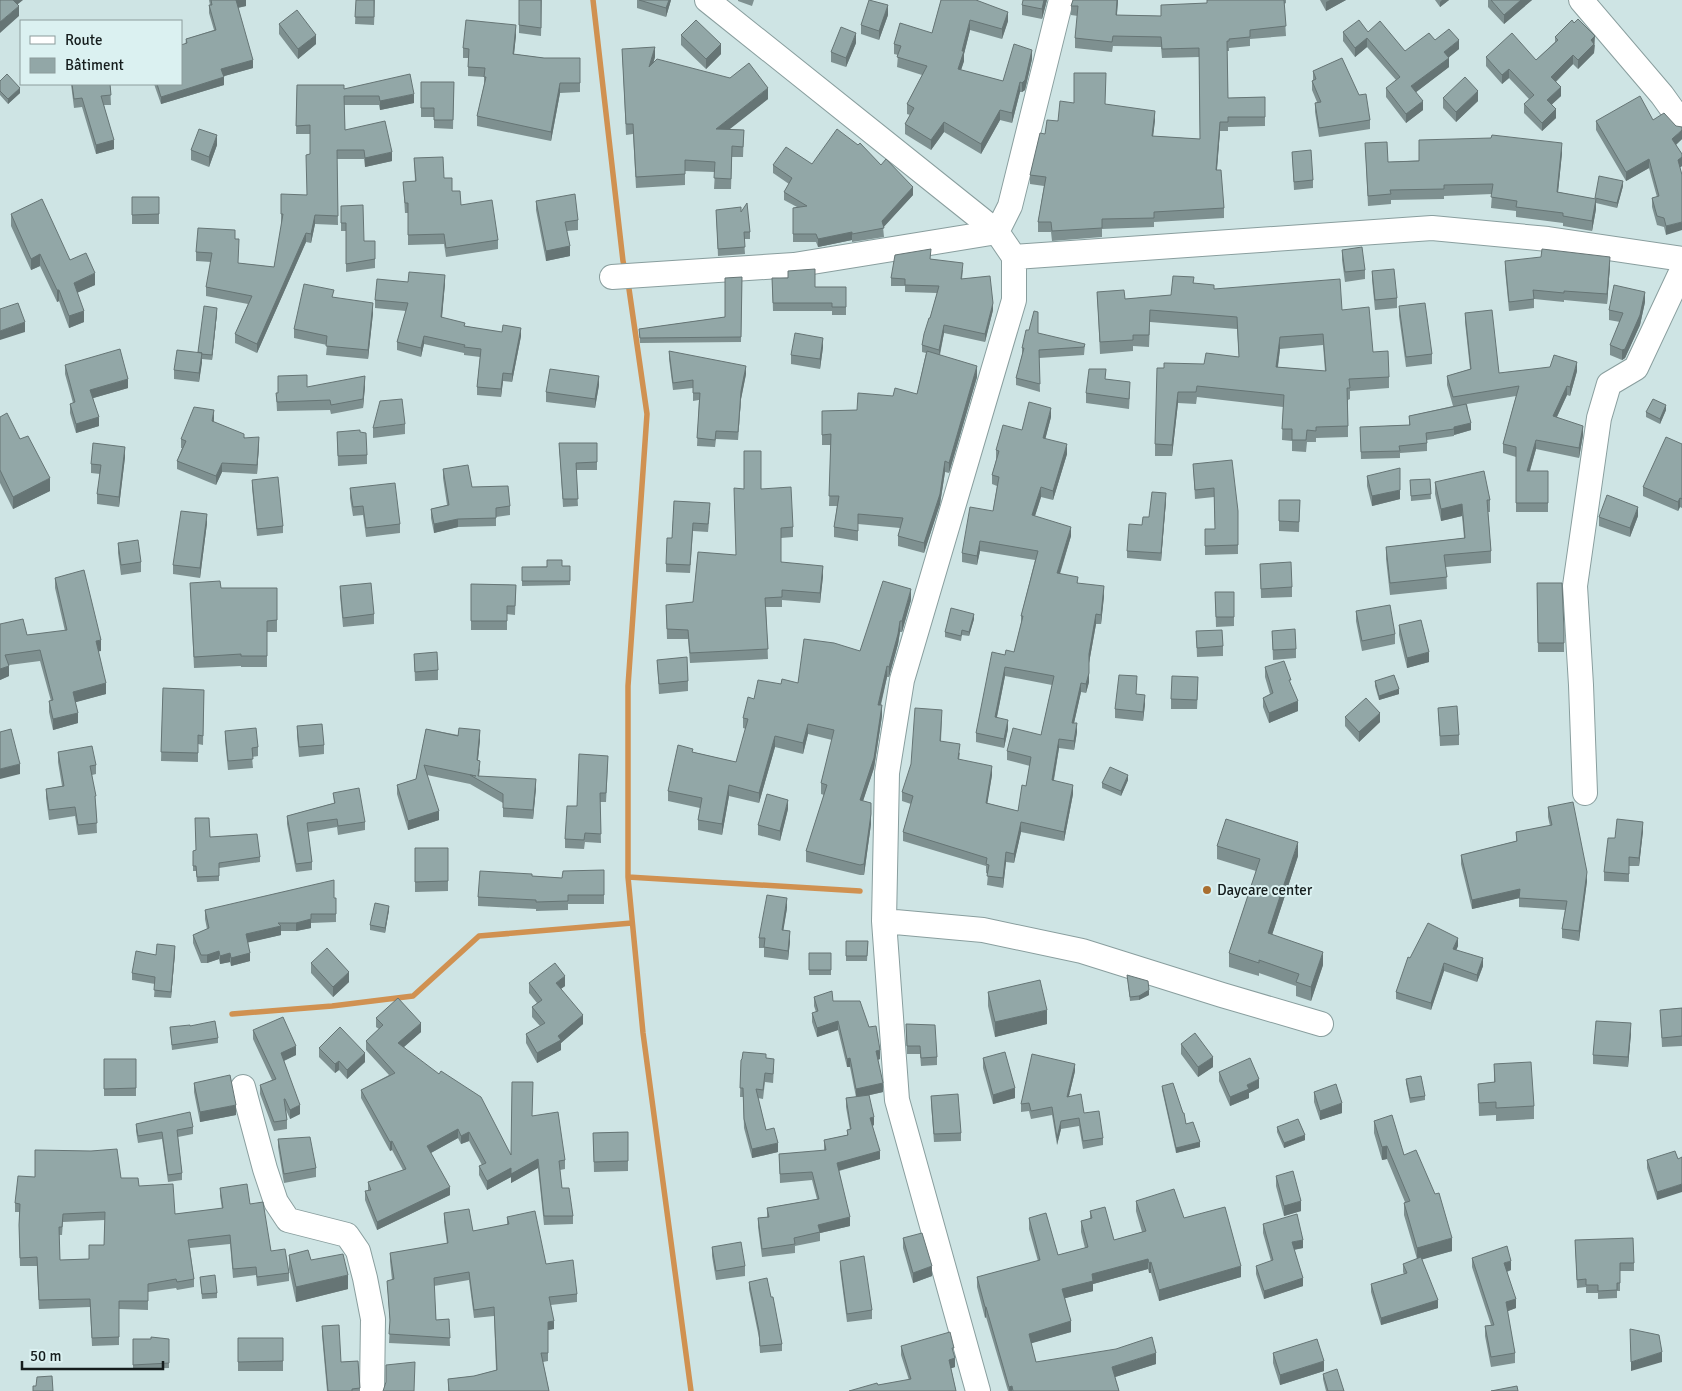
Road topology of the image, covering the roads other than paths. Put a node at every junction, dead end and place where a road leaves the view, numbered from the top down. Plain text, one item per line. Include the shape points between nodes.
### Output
1 (707, 0) edge
2 (1061, 0) edge
3 (1581, 0) edge
4 (1682, 123) edge
5 (997, 232) junction
6 (1014, 257) junction
7 (1682, 259) edge
8 (1682, 270) edge
9 (623, 276) dead end
10 (1585, 793) dead end
11 (884, 921) junction
12 (1320, 1024) dead end
13 (243, 1087) dead end
14 (372, 1391) edge
15 (978, 1391) edge

1 - 5 street
2 - 5 street via 1010,206
3 - 4 street
5 - 6 street
5 - 9 street via 794,265
6 - 7 street via 1432,228 1548,239
6 - 11 street via 1014,300 902,680 887,773
8 - 10 street via 1636,368 1609,384 1599,418 1575,586
11 - 12 street via 983,930 1082,951
11 - 15 street via 897,1100
13 - 14 street via 276,1202 288,1220 347,1235 358,1251 373,1319

